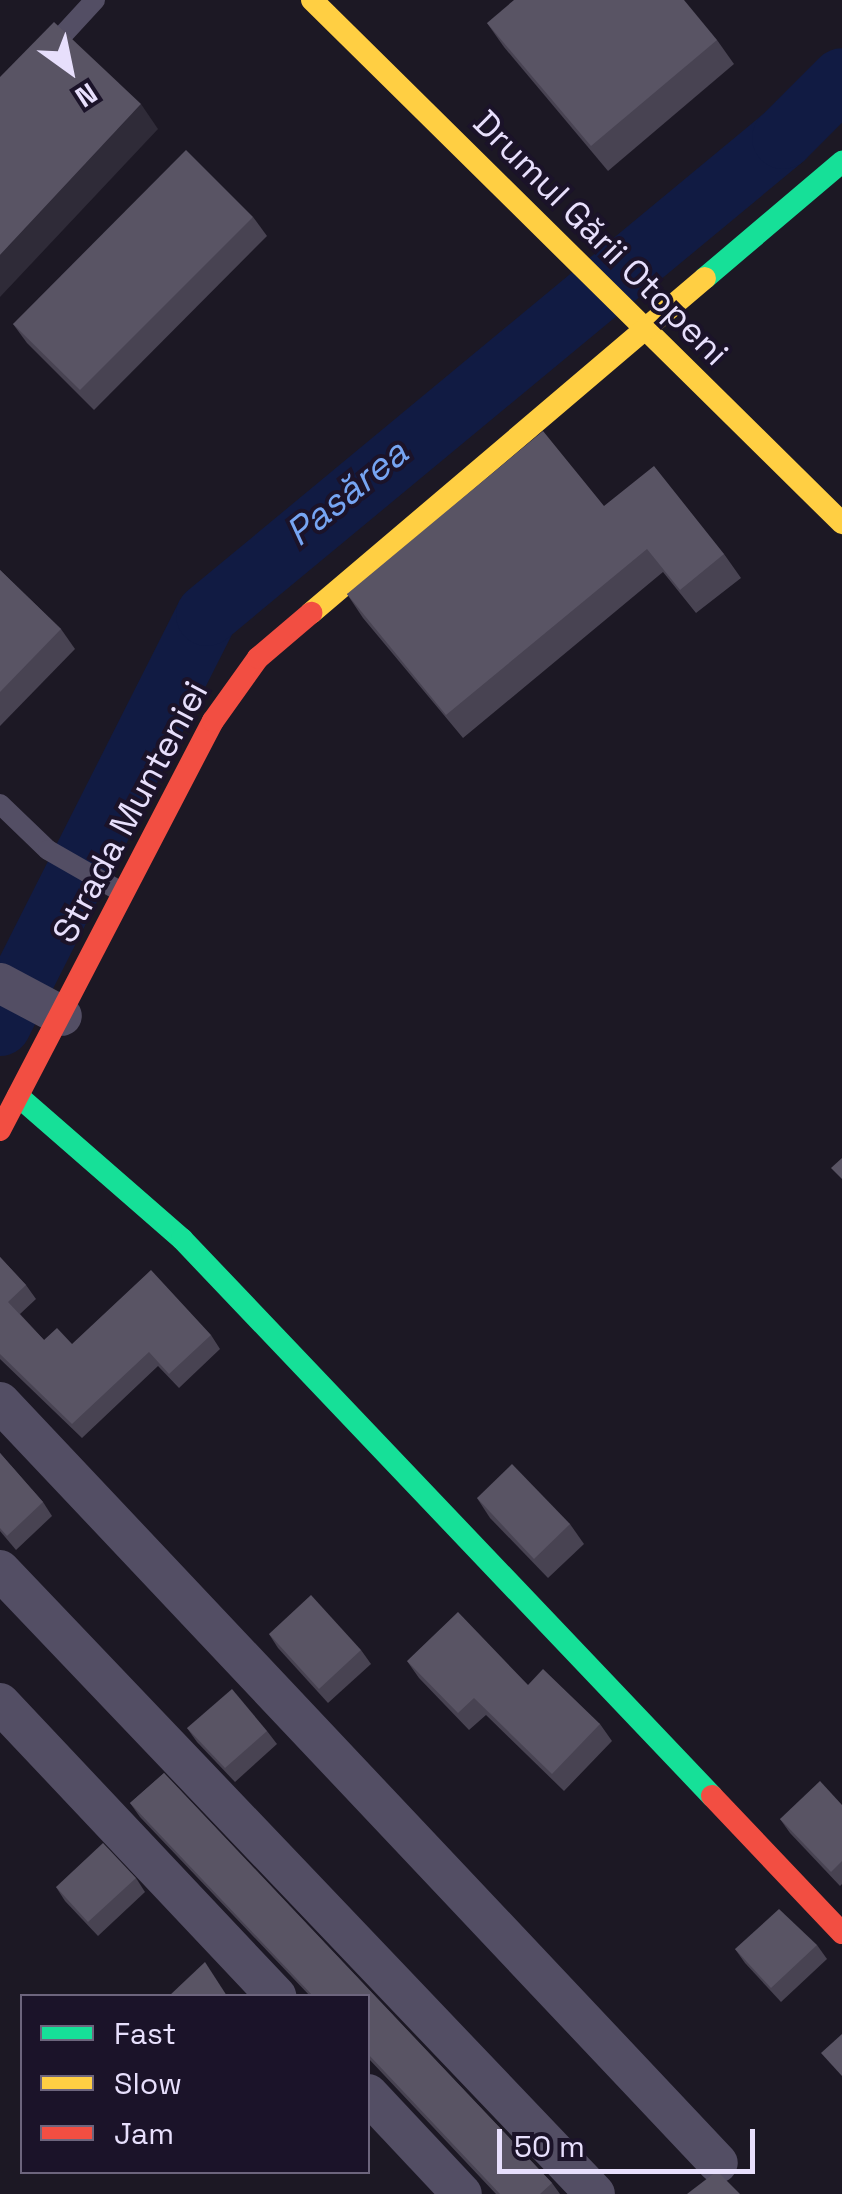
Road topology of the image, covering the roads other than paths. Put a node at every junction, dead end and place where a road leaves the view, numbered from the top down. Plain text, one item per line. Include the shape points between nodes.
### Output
1 (96, 0) edge
2 (312, 0) edge
3 (36, 64) edge
4 (842, 162) edge
5 (643, 332) junction
6 (842, 523) edge
7 (0, 804) edge
8 (123, 893) junction
9 (0, 983) edge
10 (52, 1011) junction
11 (18, 1096) junction
12 (0, 1130) edge
13 (0, 1402) edge
14 (0, 1570) edge
15 (0, 1703) edge
16 (298, 1718) junction
17 (842, 1932) edge
18 (274, 1994) edge
19 (622, 2033) dead end
20 (370, 2096) edge
21 (718, 2163) dead end
22 (462, 2194) edge
23 (595, 2194) edge

1 - 3 lane
2 - 5 street, Drumul Gării Otopeni
4 - 5 street, Strada Munteniei
5 - 6 street, Drumul Gării Otopeni
5 - 8 street, Strada Munteniei via 258,658 213,721
7 - 8 lane via 48,850
8 - 10 street, Strada Munteniei
9 - 10 street
10 - 11 street, Strada Munteniei
11 - 12 street, Strada Munteniei
11 - 17 street via 171,1228
13 - 16 street
14 - 23 street
15 - 18 street
16 - 19 street via 322,1715 340,1727
16 - 21 street
20 - 22 street

